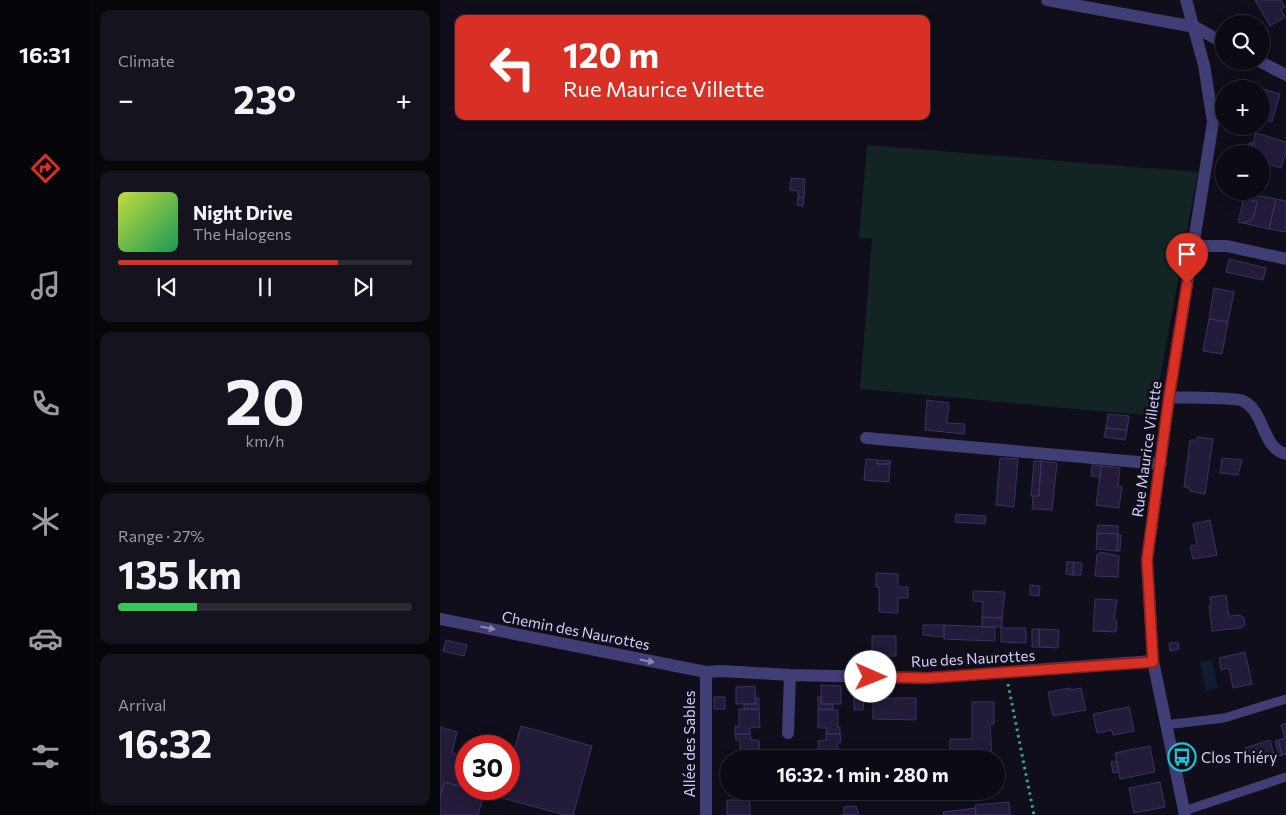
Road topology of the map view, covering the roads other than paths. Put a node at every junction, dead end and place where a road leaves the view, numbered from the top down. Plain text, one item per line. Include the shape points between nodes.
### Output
1 (1047, 0) edge
2 (1186, 0) edge
3 (1195, 27) junction
4 (1215, 37) edge
5 (1270, 67) edge
6 (1286, 75) edge
7 (1193, 246) junction
8 (1286, 259) edge
9 (1169, 397) junction
10 (866, 438) dead end
11 (1286, 454) edge
12 (1161, 464) junction
13 (440, 619) edge
14 (1153, 662) junction
15 (706, 672) junction
16 (790, 675) junction
17 (1286, 699) edge
18 (1165, 724) junction
19 (788, 733) dead end
20 (1286, 777) edge
21 (1185, 813) edge
22 (706, 815) edge

1 - 3 street
2 - 3 street, Rue Maurice Villette
3 - 4 street
3 - 7 street, Rue Maurice Villette via 1213,122
5 - 6 street
7 - 8 street via 1226,246
7 - 9 street, Rue Maurice Villette
9 - 11 street via 1243,401 1258,414 1271,443
9 - 12 street, Rue Maurice Villette
10 - 12 street
12 - 14 street, Rue Maurice Villette via 1147,560
13 -> 15 street, Chemin des Naurottes
14 - 16 street, Rue des Naurottes via 928,678
14 - 18 street, Rue Maurice Villette
15 - 16 street, Rue des Naurottes
15 - 22 street, Allée des Sables
16 - 19 street
17 - 18 lane via 1224,718
18 - 21 street, Rue Maurice Villette
20 - 21 lane

